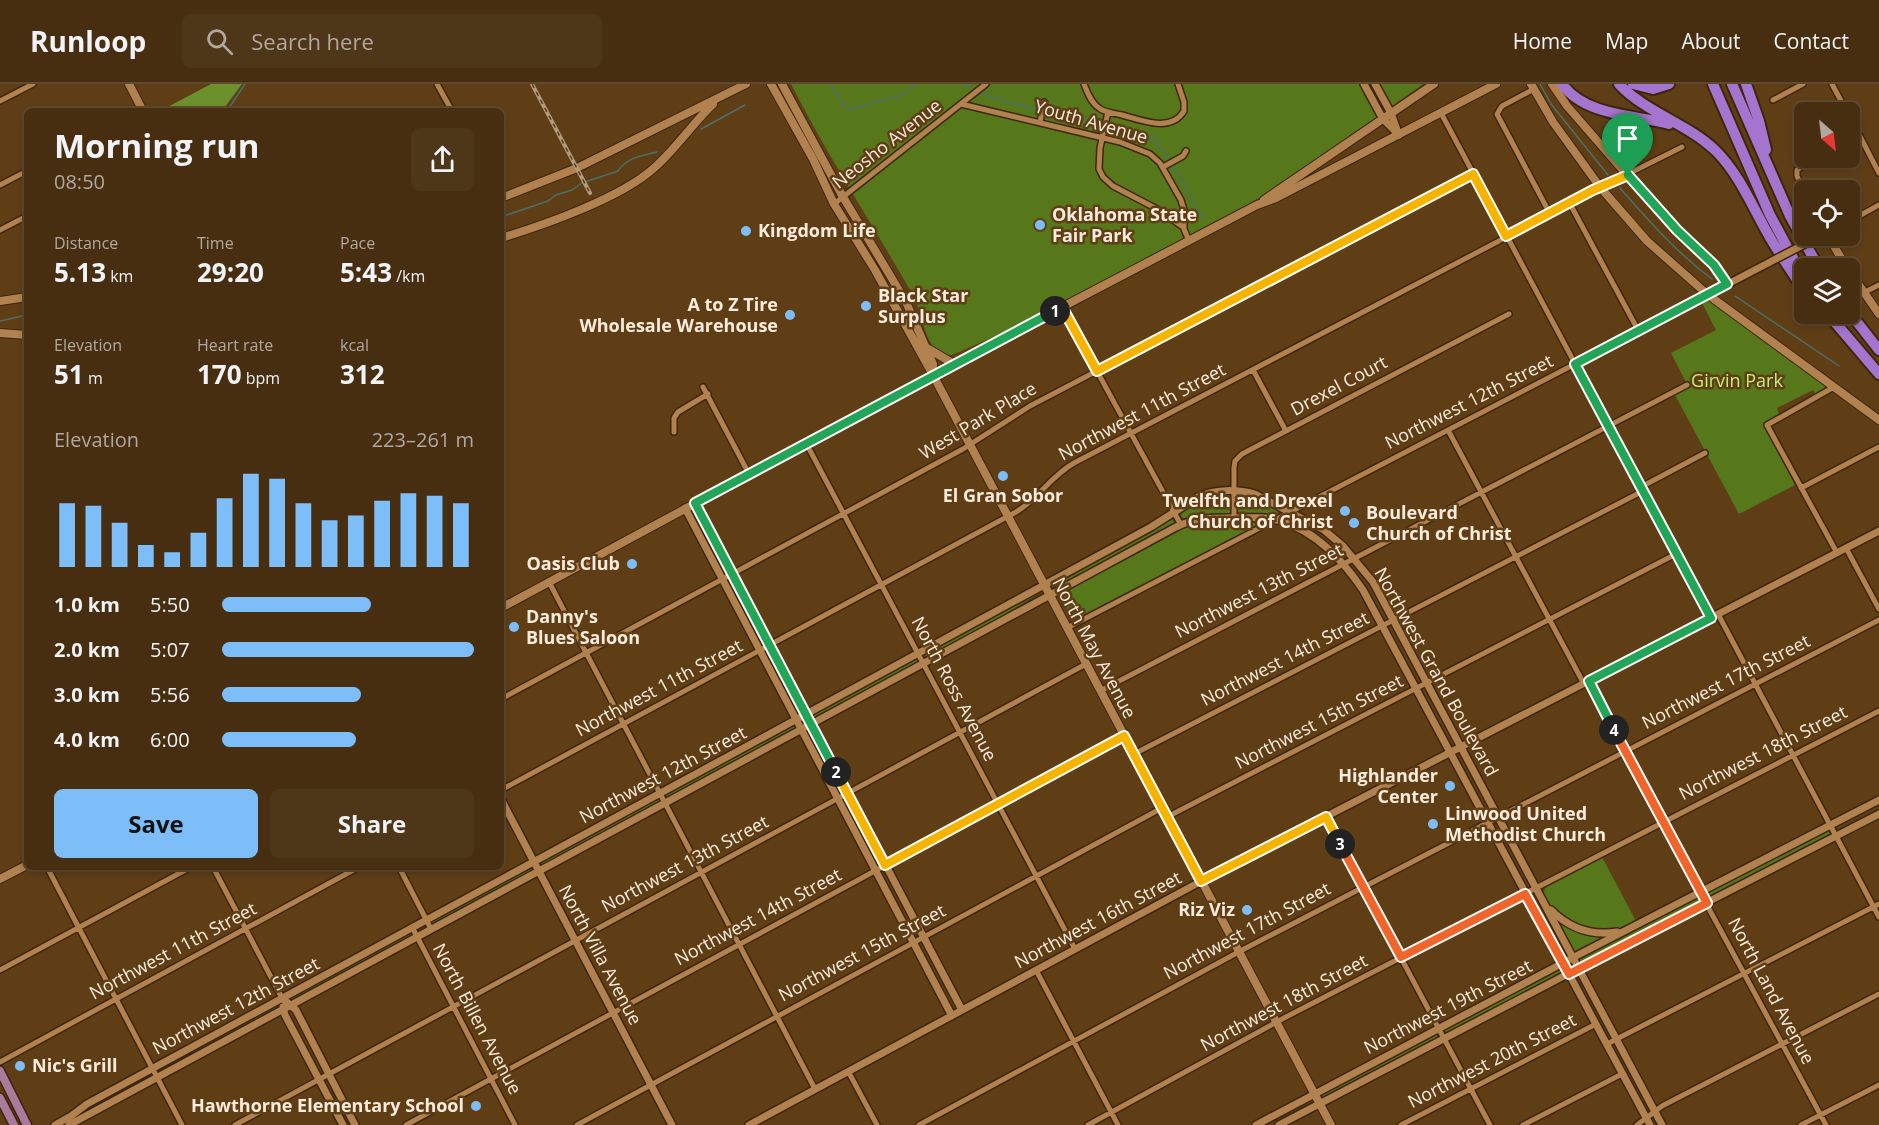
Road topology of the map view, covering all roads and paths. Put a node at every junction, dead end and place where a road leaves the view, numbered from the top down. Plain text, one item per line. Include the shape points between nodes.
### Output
1 (33, 84) edge
2 (129, 84) edge
3 (437, 84) edge
4 (746, 84) edge
5 (771, 84) edge
6 (782, 84) edge
7 (986, 84) edge
8 (1083, 84) edge
9 (1178, 84) edge
10 (1364, 84) edge
11 (1376, 84) edge
12 (1434, 84) edge
13 (1496, 84) edge
14 (1552, 84) edge
15 (1562, 84) edge
16 (1619, 84) edge
17 (1633, 84) edge
18 (1669, 84) edge
19 (1713, 84) edge
20 (1732, 84) edge
21 (1746, 84) edge
22 (1803, 84) edge
23 (1832, 84) edge
24 (1532, 87) edge
25 (718, 99) junction
26 (1773, 100) dead end
27 (0, 101) edge
28 (1044, 102) dead end
29 (1842, 102) edge
30 (962, 104) junction
31 (141, 108) edge
32 (450, 108) edge
33 (1108, 112) junction
34 (1391, 113) junction
35 (1441, 113) junction
36 (1383, 119) junction
37 (1040, 122) junction
38 (1695, 134) junction
39 (1399, 135) junction
40 (1860, 137) edge
41 (1102, 138) junction
42 (1682, 147) dead end
43 (1186, 151) dead end
44 (1165, 166) junction
45 (24, 173) edge
46 (1879, 173) edge
47 (1473, 174) junction
48 (1628, 175) junction
49 (1773, 179) junction
50 (0, 185) edge
51 (1600, 187) junction
52 (843, 196) junction
53 (504, 197) edge
54 (1569, 202) junction
55 (834, 204) junction
56 (1257, 205) junction
57 (1879, 205) edge
58 (1549, 212) junction
59 (1860, 215) edge
60 (24, 218) edge
61 (1183, 226) junction
62 (0, 230) edge
63 (1506, 236) junction
64 (504, 237) edge
65 (1190, 241) junction
66 (1800, 246) edge
67 (1813, 258) edge
68 (1794, 260) edge
69 (1794, 276) edge
70 (1879, 285) edge
71 (1723, 286) junction
72 (1860, 288) edge
73 (1863, 293) junction
74 (1707, 294) junction
75 (24, 297) edge
76 (0, 301) edge
77 (906, 302) junction
78 (1062, 307) junction
79 (896, 308) junction
80 (1509, 314) dead end
81 (1879, 314) edge
82 (1836, 324) edge
83 (1858, 324) edge
84 (1638, 330) junction
85 (0, 333) edge
86 (24, 335) edge
87 (926, 347) junction
88 (1879, 350) edge
89 (954, 364) junction
90 (1575, 364) junction
91 (1253, 370) junction
92 (1097, 371) junction
93 (1879, 374) edge
94 (933, 375) junction
95 (1687, 386) dead end
96 (703, 387) dead end
97 (1834, 387) junction
98 (708, 394) junction
99 (1879, 420) edge
100 (1609, 427) junction
101 (1448, 430) junction
102 (1286, 431) junction
103 (674, 432) dead end
104 (1131, 433) junction
105 (806, 443) junction
106 (969, 445) junction
107 (1879, 447) edge
108 (1706, 453) dead end
109 (749, 474) junction
110 (1801, 488) junction
111 (1642, 489) junction
112 (1234, 492) junction
113 (1482, 493) junction
114 (695, 503) junction
115 (685, 508) junction
116 (1291, 512) junction
117 (844, 513) junction
118 (1174, 513) junction
119 (1007, 516) junction
120 (1234, 518) junction
121 (1275, 520) junction
122 (1181, 525) junction
123 (1297, 528) junction
124 (1879, 531) edge
125 (1846, 548) junction
126 (1837, 553) junction
127 (1676, 554) junction
128 (1516, 557) junction
129 (1355, 559) junction
130 (1343, 565) junction
131 (733, 574) junction
132 (723, 579) junction
133 (549, 582) junction
134 (882, 585) junction
135 (1044, 585) junction
136 (1049, 595) junction
137 (504, 606) edge
138 (1879, 609) edge
139 (1714, 616) junction
140 (1393, 620) junction
141 (1550, 620) junction
142 (1879, 621) edge
143 (1382, 626) junction
144 (1067, 628) junction
145 (770, 645) junction
146 (760, 650) junction
147 (586, 653) junction
148 (918, 653) junction
149 (924, 663) junction
150 (1086, 664) junction
151 (1586, 682) junction
152 (1427, 683) junction
153 (1755, 685) junction
154 (1416, 688) junction
155 (1100, 691) junction
156 (504, 697) edge
157 (1879, 711) edge
158 (806, 714) junction
159 (796, 720) junction
160 (811, 723) junction
161 (624, 724) junction
162 (801, 729) junction
163 (960, 732) junction
164 (1124, 736) junction
165 (1461, 747) junction
166 (1625, 751) junction
167 (1450, 753) junction
168 (1134, 754) junction
169 (1793, 755) junction
170 (504, 788) edge
171 (660, 793) junction
172 (847, 793) junction
173 (838, 798) junction
174 (1879, 800) edge
175 (665, 802) junction
176 (999, 804) junction
177 (504, 805) edge
178 (1162, 808) junction
179 (1879, 814) edge
180 (1167, 817) junction
181 (1326, 817) junction
182 (1498, 817) junction
183 (1662, 822) junction
184 (1488, 823) junction
185 (1830, 825) junction
186 (1836, 837) junction
187 (534, 862) junction
188 (885, 865) junction
189 (24, 867) edge
190 (49, 870) edge
191 (185, 870) edge
192 (215, 870) edge
193 (354, 870) edge
194 (401, 870) edge
195 (876, 870) junction
196 (539, 871) junction
197 (702, 872) junction
198 (1037, 876) junction
199 (0, 879) edge
200 (1201, 881) junction
201 (1364, 887) junction
202 (1536, 888) junction
203 (1701, 892) junction
204 (1525, 894) junction
205 (1707, 903) junction
206 (1544, 904) junction
207 (1876, 905) edge
208 (1879, 917) edge
209 (426, 920) junction
210 (412, 927) junction
211 (79, 928) junction
212 (246, 929) junction
213 (431, 929) junction
214 (1628, 930) junction
215 (417, 937) junction
216 (923, 937) junction
217 (575, 941) junction
218 (914, 942) junction
219 (739, 944) junction
220 (1075, 949) junction
221 (1238, 952) junction
222 (1401, 957) junction
223 (1573, 958) junction
224 (1563, 964) junction
225 (1579, 969) junction
226 (0, 970) edge
227 (1036, 970) junction
228 (1745, 973) junction
229 (1569, 974) junction
230 (1879, 994) edge
231 (282, 998) junction
232 (116, 999) junction
233 (287, 1007) junction
234 (453, 1007) junction
235 (962, 1010) junction
236 (613, 1013) junction
237 (777, 1016) junction
238 (952, 1016) junction
239 (1276, 1022) junction
240 (1596, 1024) junction
241 (1439, 1028) junction
242 (1444, 1038) junction
243 (1616, 1040) junction
244 (1074, 1041) junction
245 (1607, 1044) junction
246 (1782, 1044) junction
247 (0, 1062) edge
248 (152, 1068) junction
249 (0, 1071) edge
250 (848, 1071) junction
251 (1622, 1074) junction
252 (328, 1075) junction
253 (157, 1078) junction
254 (491, 1079) junction
255 (319, 1080) junction
256 (1879, 1084) edge
257 (651, 1085) junction
258 (815, 1089) junction
259 (1471, 1089) junction
260 (1314, 1093) junction
261 (0, 1098) edge
262 (1319, 1103) junction
263 (1655, 1111) junction
264 (1112, 1112) junction
265 (1820, 1115) junction
266 (1648, 1122) edge
267 (14, 1125) edge
268 (27, 1125) edge
269 (56, 1125) edge
270 (69, 1125) edge
271 (182, 1125) edge
272 (235, 1125) edge
273 (343, 1125) edge
274 (355, 1125) edge
275 (406, 1125) edge
276 (515, 1125) edge
277 (577, 1125) edge
278 (672, 1125) edge
279 (749, 1125) edge
280 (877, 1125) edge
281 (919, 1125) edge
282 (1088, 1125) edge
283 (1118, 1125) edge
284 (1256, 1125) edge
285 (1279, 1125) edge
286 (1331, 1125) edge
287 (1401, 1125) edge
288 (1490, 1125) edge
289 (1523, 1125) edge
290 (1637, 1125) edge
291 (1662, 1125) edge
292 (1801, 1125) edge
293 (1826, 1125) edge

1 - 27 street
2 - 31 main road
3 - 32 street
4 - 25 main road
5 - 55 main road, North May Avenue
6 - 52 main road, North May Avenue
7 - 30 street, Neosho Avenue
8 - 33 street via 1095,105
9 - 33 street via 1185,106 1180,117 1171,122 1155,123
10 - 36 street
11 - 34 street
12 - 34 main road
13 - 35 main road
14 - 48 main road
15 - 38 highway via 1587,104
16 - 38 highway via 1639,102
17 - 18 highway via 1653,89
19 - 68 highway
20 - 49 highway
21 - 49 highway
22 - 26 street
23 - 29 street
24 - 51 main road
24 - 58 street via 1497,112
25 - 53 main road via 577,168
25 - 64 main road via 661,161 637,181
28 - 37 street
30 - 37 street, Youth Avenue
30 - 52 street, Neosho Avenue
33 - 41 street
34 - 36 main road
34 - 39 street
35 - 39 main road
35 - 47 street
36 - 39 street
36 - 56 main road
37 - 41 street, Youth Avenue
38 - 69 highway via 1729,166
39 - 56 main road
40 - 46 street
41 - 44 street, Youth Avenue via 1145,151
41 - 61 street via 1099,163 1106,180
42 - 48 street, Northwest 11th Street
43 - 44 street
44 - 61 street, Youth Avenue via 1181,200
45 - 50 street
47 - 63 street
47 - 92 street, West Park Place
48 - 51 street, Northwest 11th Street
48 - 71 main road via 1714,265
49 - 67 highway
51 - 54 street, Northwest 11th Street
51 - 74 main road via 1647,241
52 - 55 street, Neosho Avenue
52 - 77 main road, North May Avenue
54 - 58 street, Northwest 11th Street
54 - 84 street
55 - 79 main road, North May Avenue
56 - 65 main road
57 - 59 street
58 - 63 street, Northwest 11th Street
60 - 62 street
61 - 65 street, Youth Avenue
63 - 90 street
63 - 91 street, Northwest 11th Street
65 - 78 main road
66 - 71 street, Northwest 12th Street, bridge
70 - 73 street
71 - 74 street, Northwest 12th Street
72 - 73 main road
73 - 81 main road
74 - 84 street, Northwest 12th Street
74 - 97 main road
75 - 76 main road
77 - 79 main road
77 - 87 main road, North May Avenue
78 - 89 main road
78 - 92 street
79 - 94 main road, North May Avenue
80 - 102 street, Drexel Court
82 - 93 highway
83 - 88 highway
84 - 90 street, Northwest 12th Street
85 - 86 main road
87 - 89 main road
87 - 94 main road, North May Avenue
89 - 94 main road
90 - 100 street
90 - 101 street, Northwest 12th Street
91 - 102 street
91 - 104 street, Northwest 11th Street
92 - 104 street
92 - 106 street, West Park Place via 1030,406
94 - 105 main road
94 - 106 main road, North May Avenue
95 - 100 street, Northwest 13th Street
96 - 98 street
97 - 99 main road
97 - 110 street via 1767,424
98 - 103 street via 678,412
98 - 109 street
100 - 111 street
100 - 113 street, Northwest 13th Street
101 - 113 street, North Land Avenue
101 - 116 street, Northwest 12th Street
102 - 112 street, Drexel Court via 1237,458
104 - 118 street
104 - 119 street, Northwest 11th Street via 1067,467 1027,504
105 - 109 main road
105 - 117 street, North Ross Avenue
106 - 117 street, West Park Place
106 - 119 main road, North May Avenue
107 - 110 street
108 - 111 street, Northwest 14th Street
109 - 114 main road
110 - 126 street
111 - 127 street
111 - 128 street, Northwest 14th Street
112 - 116 street, Northwest 12th Street via 1255,494
112 - 118 street, Northwest 12th Street via 1205,493
112 - 120 street, Drexel Court
113 - 128 street, North Land Avenue
113 - 129 street, Northwest 13th Street
114 - 115 main road
114 - 131 street
115 - 132 street
115 - 133 main road
116 - 121 street, Northwest 12th Street
116 - 123 street
116 - 129 street, Northwest Grand Boulevard via 1324,530
117 - 131 street, West Park Place
117 - 134 street, North Ross Avenue
118 - 122 street
118 - 135 street, Northwest 12th Street
119 - 134 street, Northwest 11th Street
119 - 135 main road, North May Avenue
120 - 121 street, Northwest 12th Street
120 - 122 street, Northwest 12th Street via 1200,519
121 - 123 street
121 - 144 street, Northwest 12th Street
122 - 136 street, Northwest 12th Street
123 - 130 street via 1326,547
124 - 125 street, Northwest 16th Street
125 - 126 street, Northwest 16th Street
125 - 138 street
126 - 139 street, Northwest 16th Street
127 - 139 street
127 - 141 street, Northwest 15th Street
128 - 140 street, Northwest 14th Street
128 - 141 street, North Land Avenue
129 - 130 street, Northwest 13th Street
129 - 140 street, Northwest Grand Boulevard via 1373,582
130 - 143 street via 1363,590
130 - 155 street, Northwest 13th Street
131 - 132 street, West Park Place
131 - 145 street
132 - 146 street
132 - 147 street, West Park Place
133 - 137 main road
133 - 147 street
134 - 145 street, Northwest 11th Street
134 - 148 street, North Ross Avenue
135 - 136 main road, North May Avenue
135 - 148 street, Northwest 12th Street
136 - 144 main road, North May Avenue
136 - 149 street, Northwest 12th Street
139 - 151 street, Northwest 16th Street
139 - 153 street
140 - 143 street, Northwest 14th Street
140 - 152 street, Northwest Grand Boulevard
141 - 151 street, North Land Avenue
141 - 152 street, Northwest 15th Street
142 - 153 street, Northwest 17th Street
143 - 154 street
143 - 168 street, Northwest 14th Street
144 - 150 main road, North May Avenue
145 - 146 street, Northwest 11th Street
145 - 158 street
146 - 159 street
146 - 161 street, Northwest 11th Street
147 - 156 street, West Park Place
147 - 161 street
148 - 149 street, North Ross Avenue
148 - 158 street, Northwest 12th Street
149 - 160 street, Northwest 12th Street
149 - 163 street, North Ross Avenue
150 - 155 main road, North May Avenue
150 - 163 street, Northwest 13th Street
151 - 165 street, Northwest 16th Street
151 - 166 street, North Land Avenue
152 - 154 street, Northwest 15th Street
152 - 165 street, Northwest Grand Boulevard
153 - 166 street, Northwest 17th Street
153 - 169 street
154 - 167 street
154 - 180 street, Northwest 15th Street
155 - 164 main road, North May Avenue
157 - 169 street, Northwest 18th Street
158 - 159 street, Northwest 12th Street
158 - 160 street
159 - 162 street
159 - 171 street, Northwest 12th Street
160 - 162 street, Northwest 12th Street
160 - 172 street
161 - 170 street, Northwest 11th Street
161 - 171 street
162 - 173 street
162 - 175 street, Northwest 12th Street
163 - 172 street, Northwest 13th Street
163 - 176 street, North Ross Avenue
164 - 168 main road, North May Avenue
164 - 176 street, Northwest 14th Street
165 - 167 street, Northwest 16th Street
165 - 182 street, Northwest Grand Boulevard
166 - 182 street, Northwest 17th Street
166 - 183 street, North Land Avenue
167 - 181 street, Northwest 16th Street
167 - 184 street
168 - 178 main road, North May Avenue
169 - 183 street, Northwest 18th Street
169 - 185 street
171 - 175 street
171 - 187 street, Northwest 12th Street
172 - 173 street, Northwest 13th Street
172 - 188 street
173 - 195 street
173 - 197 street, Northwest 13th Street
174 - 185 street, Northwest 19th Street
175 - 196 street, Northwest 12th Street
175 - 197 street
176 - 188 street, Northwest 14th Street
176 - 198 street, North Ross Avenue
177 - 187 street, North Villa Avenue
178 - 180 main road, North May Avenue
178 - 198 street, Northwest 15th Street
179 - 186 street, Northwest 19th Street
180 - 200 main road, North May Avenue
181 - 200 street, Northwest 16th Street
181 - 201 street
182 - 184 street, Northwest 17th Street
182 - 202 street, Northwest Grand Boulevard
183 - 202 street, Northwest 18th Street
183 - 203 street, North Land Avenue
184 - 201 street, Northwest 17th Street
184 - 204 street
185 - 186 street
185 - 203 street, Northwest 19th Street
186 - 205 street, Northwest 19th Street
186 - 207 street
187 - 196 street, North Villa Avenue
187 - 209 street, Northwest 12th Street
188 - 195 street, Northwest 14th Street
188 - 216 street
189 - 199 main road
190 - 211 street
191 - 211 street
192 - 212 street
193 - 212 street, Northwest 11th Street
194 - 209 street, North Billen Avenue
195 - 218 street
195 - 219 street, Northwest 14th Street
196 - 213 street, Northwest 12th Street
196 - 217 street, North Villa Avenue
197 - 217 street, Northwest 13th Street
197 - 219 street
198 - 216 street, Northwest 15th Street
198 - 220 street, North Ross Avenue
200 - 220 street, Northwest 16th Street
200 - 221 main road, North May Avenue
201 - 221 street, Northwest 17th Street
201 - 222 street
202 - 204 street, Northwest 18th Street
202 - 206 street, Northwest Grand Boulevard
203 - 205 street, North Land Avenue
203 - 214 street, Northwest 19th Street
204 - 222 street, Northwest 18th Street
204 - 224 street
205 - 225 street, Northwest 19th Street
205 - 228 street, North Land Avenue
206 - 214 street via 1562,920 1583,930
206 - 223 street, Northwest Grand Boulevard
207 - 208 street
207 - 228 street
209 - 210 street, Northwest 12th Street
209 - 213 street, North Billen Avenue
210 - 215 street, North Billen Avenue
210 - 231 street, Northwest 12th Street
211 - 226 street
211 - 232 street
212 - 231 street
212 - 232 street, Northwest 11th Street
213 - 215 street, Northwest 12th Street
214 - 223 street, Northwest 19th Street
215 - 233 street, Northwest 12th Street
215 - 234 street, North Billen Avenue
216 - 218 street, Northwest 15th Street
216 - 235 street
217 - 234 street, Northwest 13th Street
217 - 236 street, North Villa Avenue
218 - 237 street, Northwest 15th Street
218 - 238 street
219 - 236 street, Northwest 14th Street
219 - 237 street
220 - 227 street, Northwest 16th Street
221 - 239 main road, North May Avenue
221 - 244 street, Northwest 17th Street
222 - 239 street, Northwest 18th Street
222 - 241 street
223 - 224 street, Northwest 19th Street
223 - 225 street, Northwest Grand Boulevard
224 - 229 street
224 - 241 street, Northwest 19th Street
225 - 229 street, Northwest 19th Street
225 - 243 street, Northwest Grand Boulevard
227 - 235 street, Northwest 16th Street
227 - 244 street
228 - 243 street
228 - 246 street, North Land Avenue
229 - 240 street
229 - 242 street, Northwest 19th Street
230 - 246 street
231 - 233 street
231 - 248 street, Northwest 12th Street
232 - 247 street, Northwest 11th Street
232 - 248 street
233 - 252 street via 296,1010
233 - 253 street, Northwest 12th Street
233 - 255 street via 285,1015
234 - 252 street, Northwest 13th Street
234 - 254 street, North Billen Avenue
235 - 238 street, Northwest 16th Street
236 - 254 street, Northwest 14th Street
236 - 257 street, North Villa Avenue
237 - 257 street, Northwest 15th Street
237 - 258 street
238 - 250 street, Northwest 16th Street
239 - 260 main road, North May Avenue
239 - 264 street, Northwest 18th Street
240 - 245 street
240 - 259 street, Northwest 20th Street
241 - 242 street
241 - 260 street, Northwest 19th Street
242 - 259 street
242 - 262 street, Northwest 19th Street
243 - 245 street
243 - 263 street, Northwest Grand Boulevard
244 - 264 street
244 - 281 street, Northwest 17th Street
245 - 251 street
246 - 263 street
246 - 265 street, North Land Avenue
248 - 253 street
248 - 269 street, Northwest 12th Street
249 - 268 main road
250 - 258 street, Northwest 16th Street
250 - 280 street
251 - 266 street
251 - 289 street
252 - 255 street, Northwest 13th Street
252 - 274 street
253 - 270 street, Northwest 12th Street
253 - 271 street
254 - 275 street, Northwest 14th Street
254 - 276 street, North Billen Avenue
255 - 272 street, Northwest 13th Street
255 - 273 street
256 - 265 street
257 - 277 street, Northwest 15th Street
257 - 278 street, North Villa Avenue
258 - 279 street, Northwest 16th Street
259 - 287 street, Northwest 20th Street
259 - 288 street
260 - 262 main road, North May Avenue
260 - 284 street, Northwest 19th Street
261 - 267 main road
262 - 285 street, Northwest 19th Street
262 - 286 main road, North May Avenue
263 - 266 street
263 - 291 street, Northwest Grand Boulevard
264 - 282 street, Northwest 18th Street
264 - 283 street
265 - 292 street
265 - 293 street, North Land Avenue
266 - 290 street

